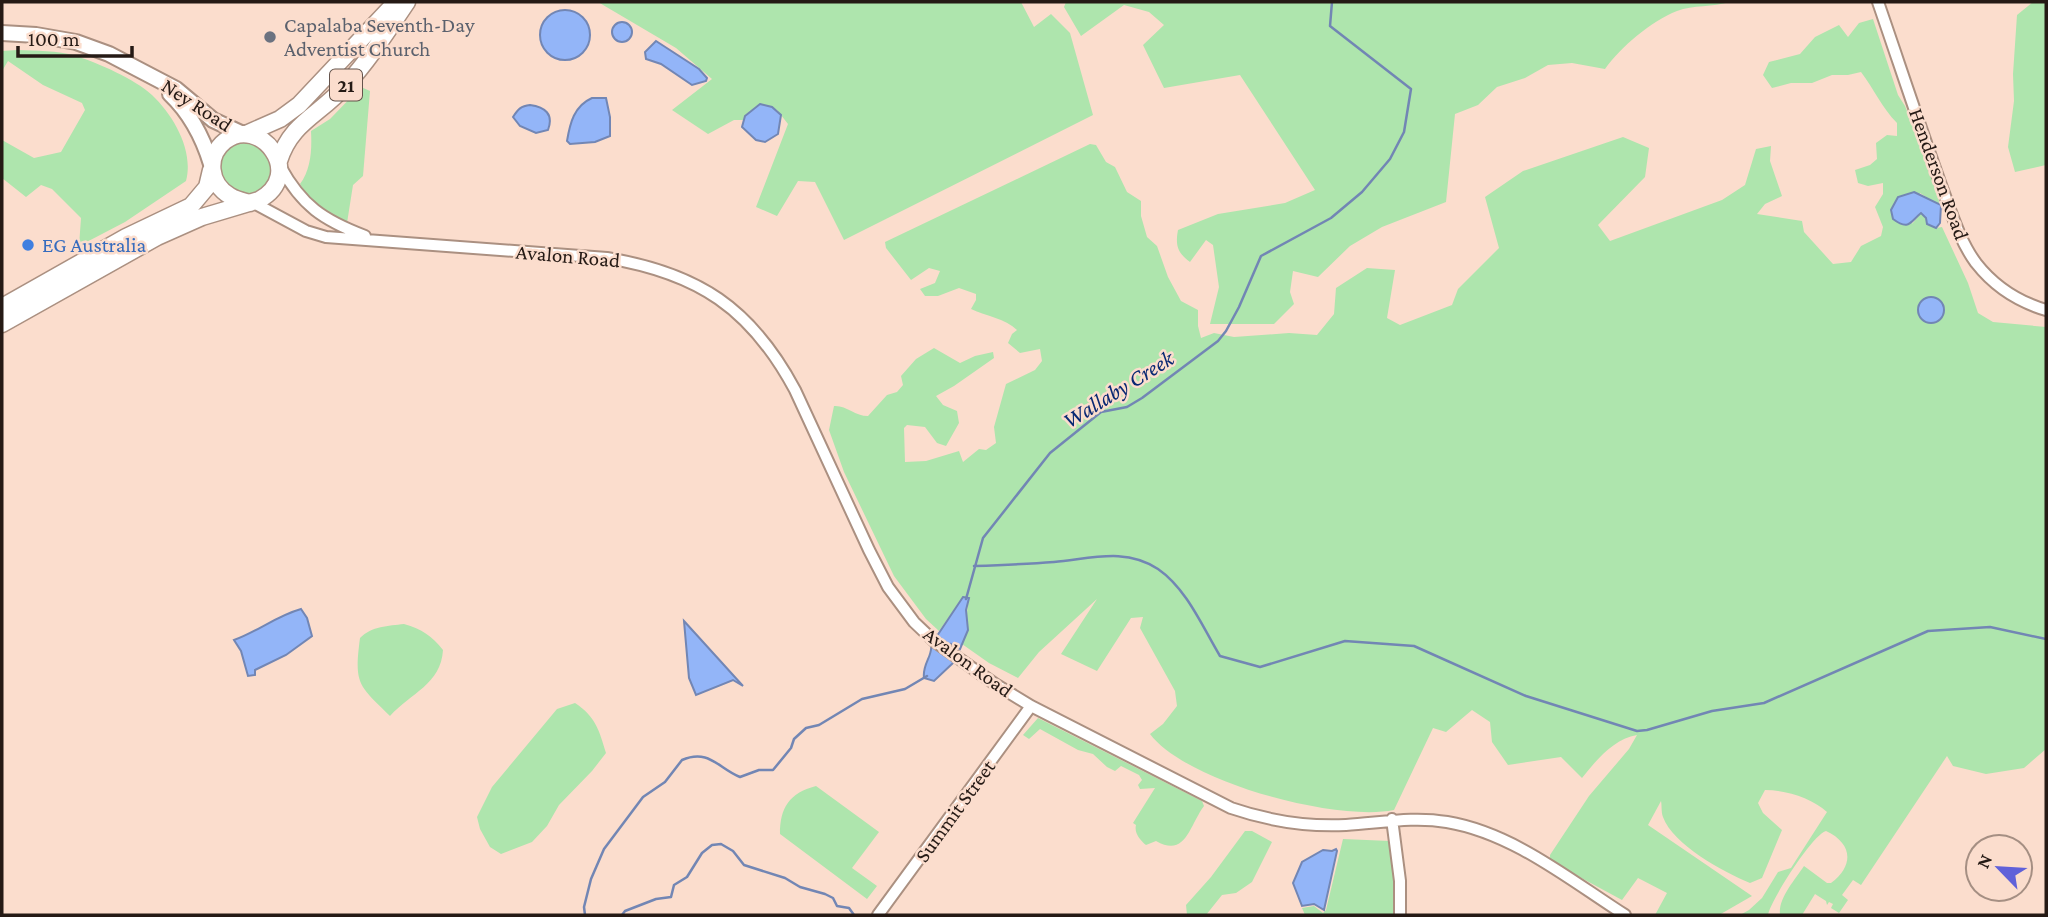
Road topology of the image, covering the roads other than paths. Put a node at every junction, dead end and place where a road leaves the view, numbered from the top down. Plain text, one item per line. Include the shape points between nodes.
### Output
1 (396, 2) edge
2 (407, 2) edge
3 (1878, 2) edge
4 (2, 33) edge
5 (151, 76) junction
6 (245, 134) junction
7 (279, 164) junction
8 (211, 167) junction
9 (251, 203) junction
10 (370, 238) junction
11 (2, 307) edge
12 (2046, 310) edge
13 (2, 324) edge
14 (1031, 706) junction
15 (1392, 823) junction
16 (878, 915) edge
17 (1400, 915) edge
18 (1625, 915) edge

1 - 6 highway, 21 via 299,105
2 - 7 highway, 21 via 348,83 289,137
3 - 12 street, Henderson Road via 1964,242 1998,285
4 - 5 main road, Ney Road via 76,42
5 - 6 main road, Ney Road via 176,89 213,120
5 - 8 main road, Ney Road via 187,113
6 - 7 highway via 266,144
6 - 8 highway, 21 via 224,142
7 - 9 highway, 21 via 275,187
7 - 10 street, Avalon Road via 292,187 316,212
8 - 9 highway via 226,194
8 - 11 highway, 21 via 207,187 191,206
9 - 10 street, Avalon Road via 312,233
9 - 13 highway, 21 via 202,217 158,237
10 - 14 street, Avalon Road via 636,262 676,275 720,299 758,333 782,367 888,587 914,622 947,652
14 - 15 street, Avalon Road via 1231,808 1263,819 1336,831
14 - 16 street, Summit Street
15 - 17 street
15 - 18 street via 1448,822 1488,834

